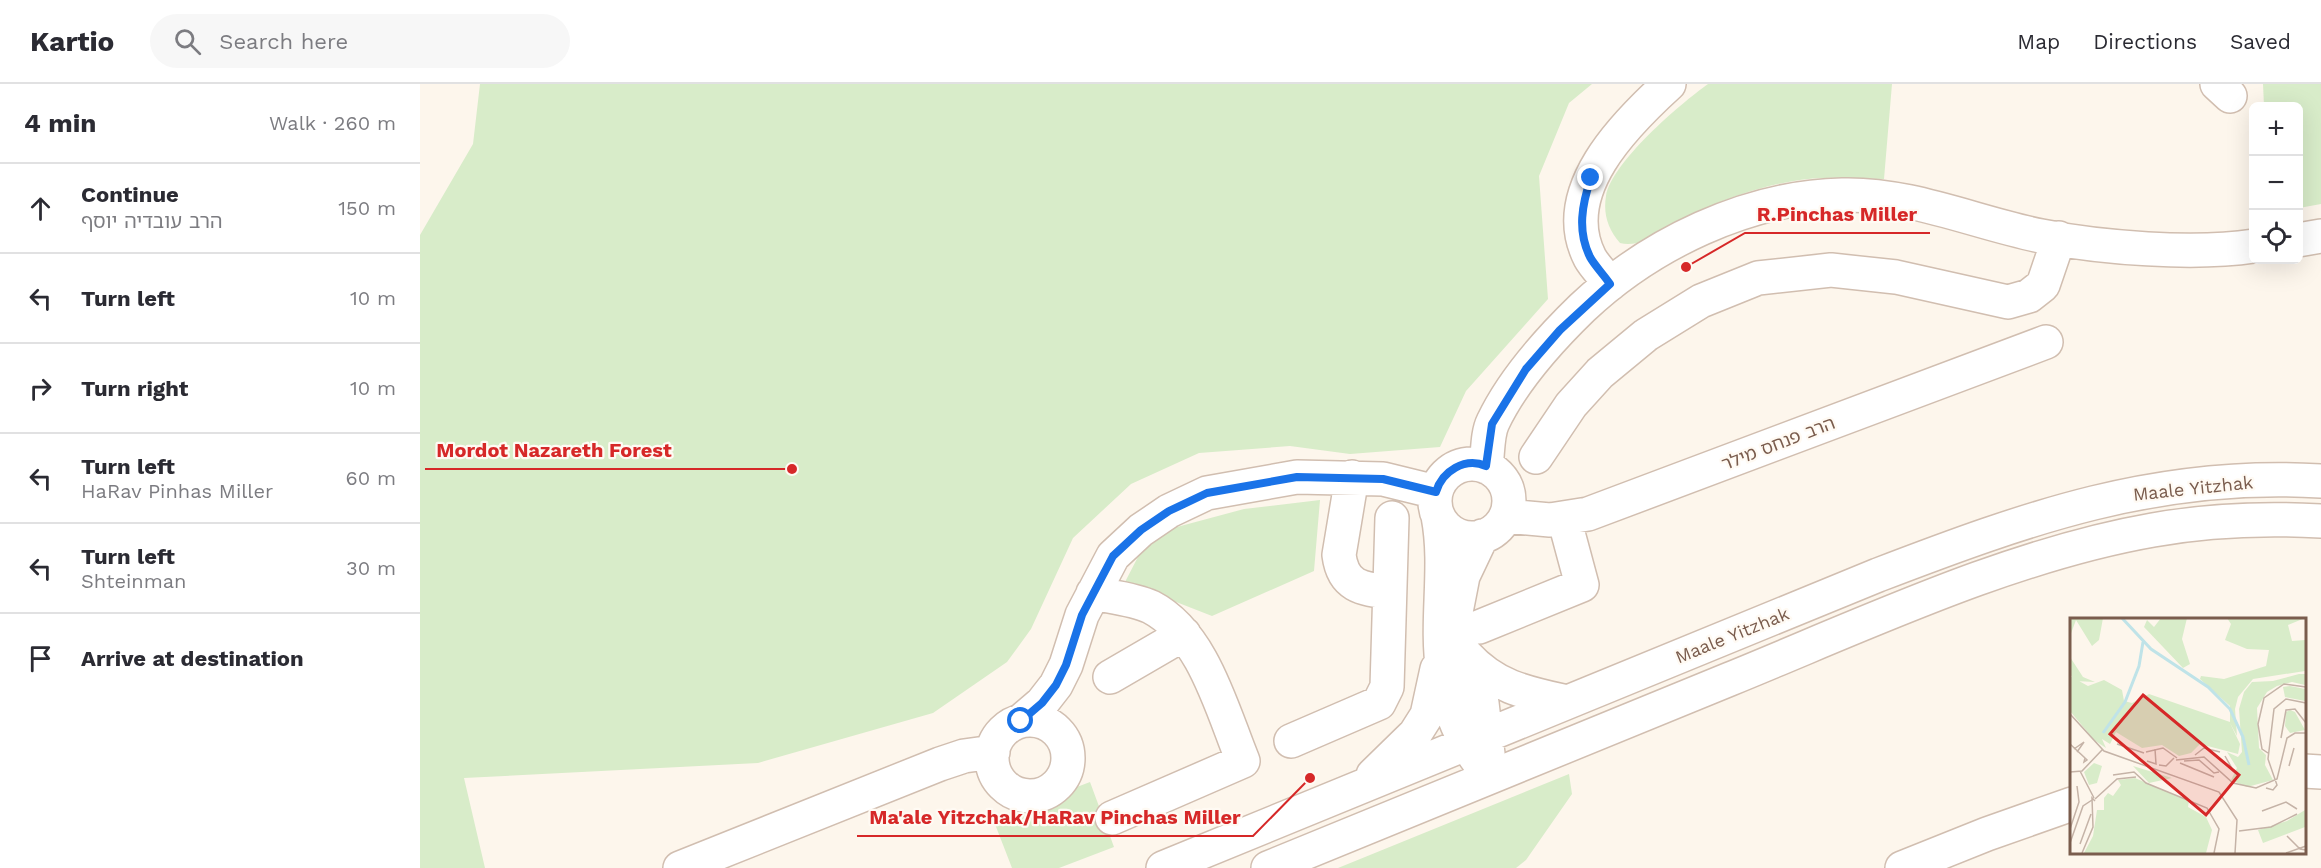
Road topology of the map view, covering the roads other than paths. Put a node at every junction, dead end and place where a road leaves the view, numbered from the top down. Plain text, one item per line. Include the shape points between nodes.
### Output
1 (1670, 84) edge
2 (2321, 236) edge
3 (2059, 238) junction
4 (2303, 239) edge
5 (2249, 246) edge
6 (1610, 284) junction
7 (2046, 342) dead end
8 (1536, 456) dead end
9 (1486, 466) junction
10 (1352, 477) junction
11 (2321, 481) edge
12 (1437, 504) junction
13 (1392, 518) dead end
14 (1564, 518) junction
15 (2321, 521) edge
16 (1494, 526) junction
17 (1389, 592) junction
18 (1093, 593) junction
19 (1184, 634) junction
20 (1461, 641) junction
21 (1066, 665) junction
22 (1110, 677) dead end
23 (1567, 702) junction
24 (1021, 721) junction
25 (1476, 739) junction
26 (1064, 740) junction
27 (1291, 741) dead end
28 (993, 752) junction
29 (2306, 771) edge
30 (2321, 772) edge
31 (1490, 777) junction
32 (1359, 788) junction
33 (2070, 805) edge
34 (1112, 818) dead end
35 (680, 868) edge
36 (1163, 868) edge
37 (1268, 868) edge
38 (1902, 868) edge

1 - 6 street via 1613,142 1591,178 1583,202 1582,223 1590,258
2 - 4 street
3 - 5 street via 2177,249
3 - 6 street via 1891,199 1843,195 1790,201 1737,214 1694,232
3 - 8 street via 2043,285 2029,296 2008,302 1896,278 1831,270 1758,278 1701,301 1646,335 1600,373 1571,405
6 - 9 street via 1560,330 1526,369 1492,424
7 - 14 street, הרב פנחס מילר via 1588,514
9 - 12 street via 1468,464 1445,475
9 - 16 street via 1503,479 1508,491 1509,504
10 - 12 street via 1383,479
10 - 17 street via 1339,555 1341,567 1347,579 1366,590
10 - 18 street via 1297,477 1207,493 1141,530 1113,556
11 - 23 street, Maale Yitzhak via 2188,484 2046,514 1878,575
12 - 16 street via 1452,532 1463,537
12 - 20 street
13 - 17 street
14 - 16 street, הרב פנחס מילר
14 - 20 street via 1582,585
15 - 31 street, Maale Yitzhak via 2202,523 2155,529 2058,552 1892,613
16 - 20 street via 1463,576 1455,617
17 - 27 street via 1387,687 1379,704
18 - 19 street via 1151,607
18 - 21 street
19 - 22 street
19 - 34 street via 1202,660 1243,761
20 - 23 street via 1476,666 1493,679 1518,691
20 - 25 street via 1442,672 1449,703
20 - 32 street via 1415,734
21 - 24 street via 1042,703
21 - 26 street
23 - 25 street, Maale Yitzhak
24 - 26 street via 1045,723
24 - 28 street via 1000,735
25 - 31 street
25 - 32 street, Maale Yitzhak
26 - 28 street via 1068,764 1064,776 1046,793 1034,796 1010,790 1001,782 994,771
28 - 35 street via 940,764
29 - 30 street
31 - 37 street, Maale Yitzhak
32 - 36 street, Maale Yitzhak
33 - 38 street

